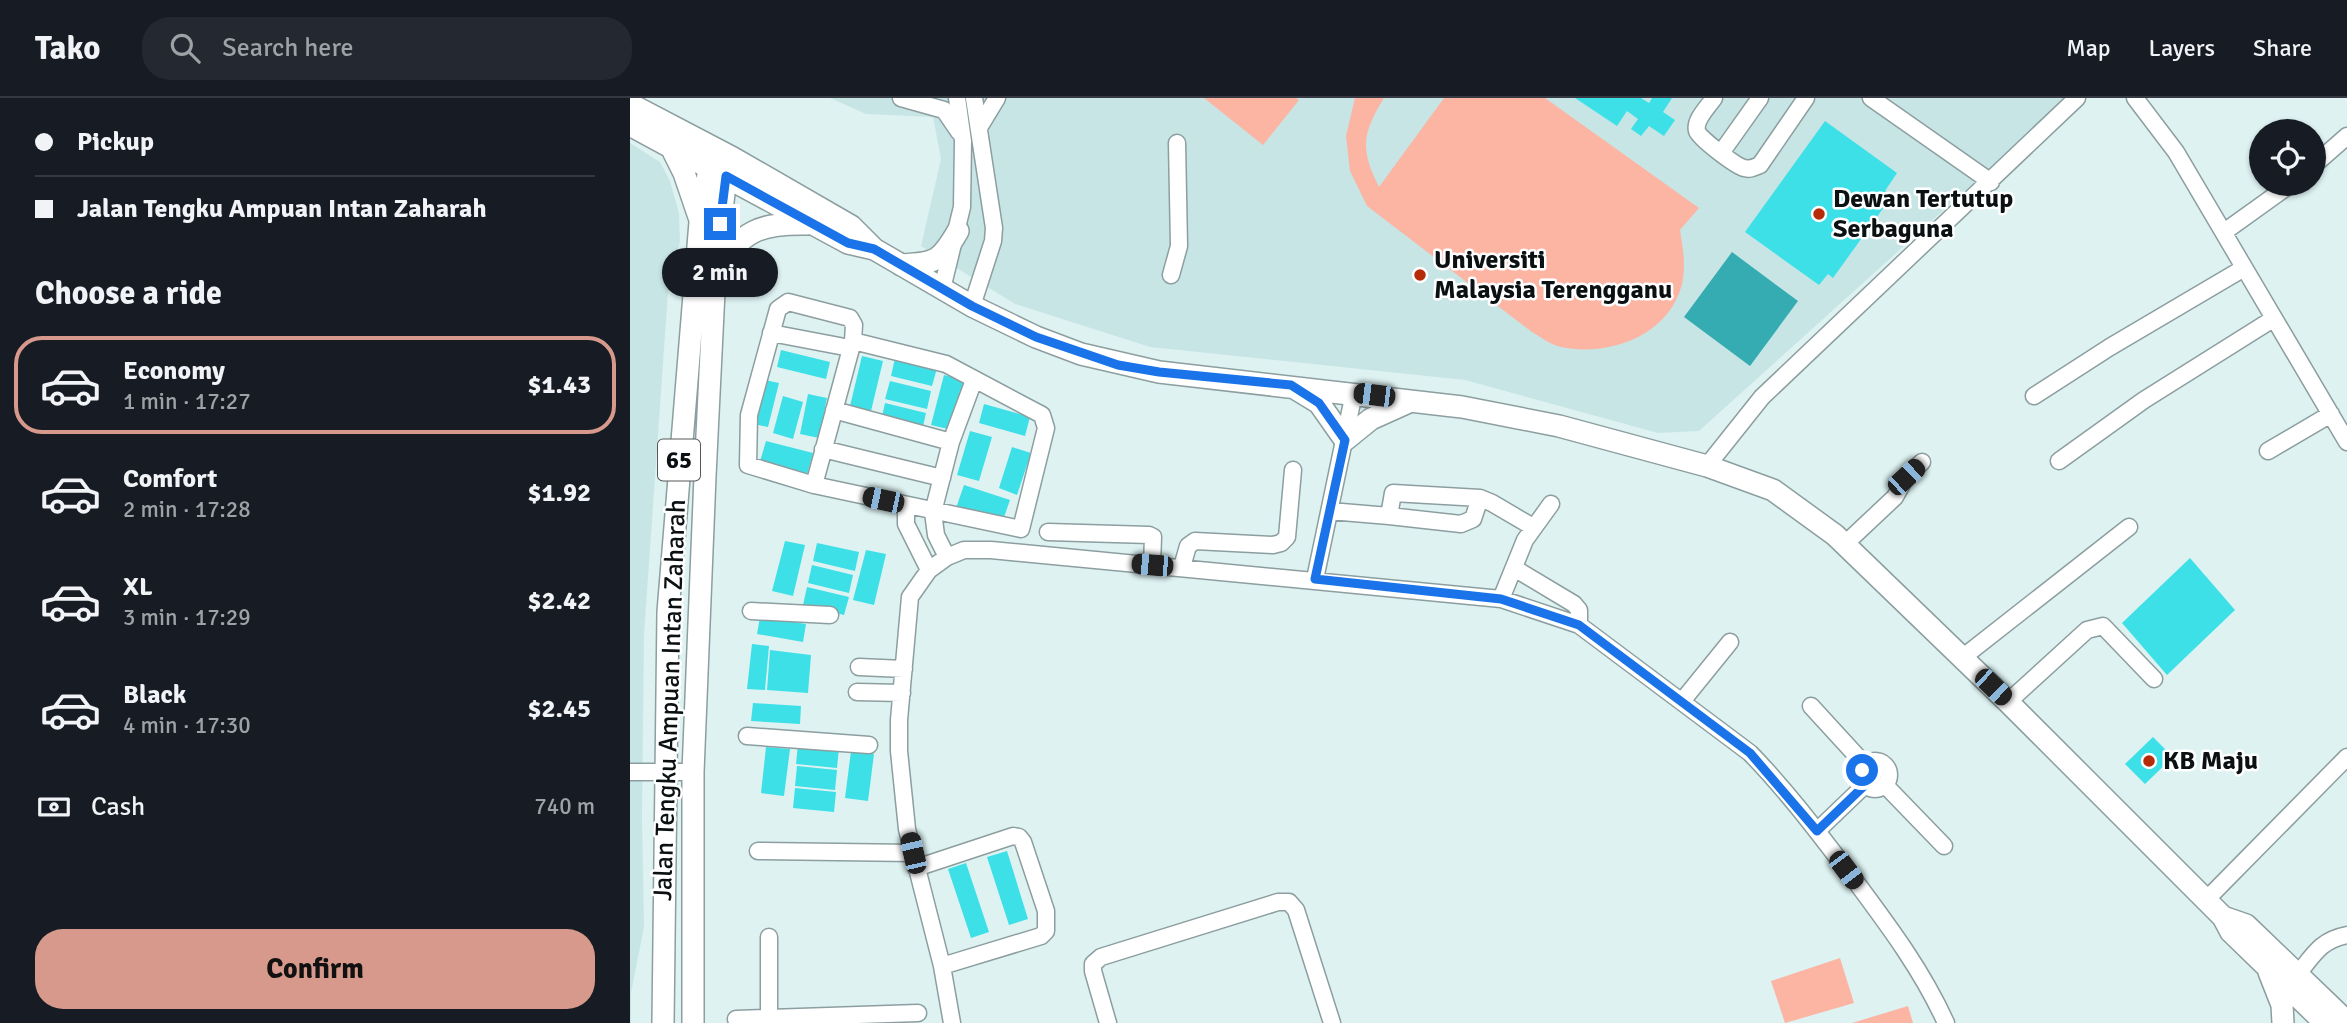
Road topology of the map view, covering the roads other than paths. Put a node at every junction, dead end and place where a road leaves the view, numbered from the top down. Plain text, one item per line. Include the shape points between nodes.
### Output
1 (900, 98) edge
2 (916, 98) edge
3 (957, 98) edge
4 (974, 98) edge
5 (997, 98) edge
6 (1714, 98) edge
7 (1760, 98) edge
8 (1806, 98) edge
9 (1871, 98) edge
10 (2077, 98) edge
11 (2135, 98) edge
12 (630, 104) edge
13 (630, 125) edge
14 (981, 127) junction
15 (2347, 136) edge
16 (963, 141) junction
17 (1177, 143) dead end
18 (673, 151) junction
19 (1721, 153) junction
20 (2326, 154) edge
21 (721, 163) junction
22 (1990, 181) junction
23 (2274, 196) edge
24 (962, 207) junction
25 (991, 207) junction
26 (701, 222) junction
27 (813, 224) junction
28 (958, 232) junction
29 (2224, 232) junction
30 (874, 249) junction
31 (901, 265) junction
32 (2244, 268) junction
33 (715, 271) junction
34 (1171, 275) dead end
35 (942, 289) junction
36 (972, 306) junction
37 (2273, 319) junction
38 (771, 333) junction
39 (851, 344) junction
40 (974, 380) junction
41 (1291, 385) junction
42 (1354, 393) junction
43 (2034, 396) dead end
44 (1413, 400) junction
45 (834, 410) junction
46 (2331, 414) junction
47 (1345, 440) junction
48 (951, 442) junction
49 (2347, 442) edge
50 (823, 449) junction
51 (2267, 451) dead end
52 (2059, 461) dead end
53 (1922, 462) dead end
54 (1707, 466) junction
55 (1293, 470) dead end
56 (942, 478) junction
57 (814, 485) junction
58 (1480, 498) junction
59 (1551, 504) dead end
60 (906, 505) junction
61 (1330, 511) junction
62 (933, 512) junction
63 (1389, 516) junction
64 (1533, 527) junction
65 (2129, 527) dead end
66 (1048, 532) dead end
67 (1845, 544) junction
68 (947, 557) junction
69 (1152, 565) junction
70 (1182, 567) junction
71 (1514, 568) junction
72 (929, 570) junction
73 (1315, 579) junction
74 (1501, 599) junction
75 (751, 611) dead end
76 (830, 615) dead end
77 (1579, 625) junction
78 (1730, 642) dead end
79 (1962, 658) junction
80 (859, 667) dead end
81 (904, 669) junction
82 (2154, 679) dead end
83 (857, 692) dead end
84 (902, 693) junction
85 (1683, 700) junction
86 (2008, 702) junction
87 (1811, 706) dead end
88 (747, 736) dead end
89 (869, 745) dead end
90 (2347, 757) edge
91 (1865, 765) junction
92 (630, 772) edge
93 (664, 772) junction
94 (693, 772) junction
95 (1865, 785) junction
96 (1885, 785) junction
97 (1817, 831) junction
98 (1944, 846) dead end
99 (758, 850) dead end
100 (914, 860) junction
101 (2206, 900) junction
102 (2223, 917) junction
103 (2347, 935) edge
104 (769, 937) dead end
105 (2265, 963) junction
106 (942, 966) junction
107 (2298, 974) junction
108 (918, 1013) dead end
109 (2316, 1014) edge
110 (769, 1018) junction
111 (736, 1019) dead end
112 (2347, 1022) edge
113 (663, 1023) edge
114 (693, 1023) edge
115 (952, 1023) edge
116 (1108, 1023) edge
117 (1332, 1023) edge
118 (1946, 1023) edge
119 (2285, 1023) edge

1 - 2 street
1 - 16 street via 944,110
3 - 16 street
4 - 14 street
5 - 14 street
6 - 19 street via 1697,121 1696,130
7 - 19 street
8 - 19 street via 1760,165 1742,168
9 - 22 street
10 - 22 street
11 - 29 street via 2176,152
12 - 21 main road
13 - 18 main road
14 - 25 street
15 - 20 street
16 - 24 street
17 - 34 street via 1179,246
18 - 21 main road
18 - 26 main road
21 - 26 main road, Jalan Tengku Ampuan Intan Zaharah / 65
21 - 27 main road
21 - 30 main road via 851,226
21 - 33 main road, Jalan Tengku Ampuan Intan Zaharah / 65
22 - 54 street via 1762,397
23 - 29 street
24 - 25 street
24 - 28 street
25 - 36 street via 993,241
26 - 93 main road, Jalan Tengku Ampuan Intan Zaharah / 65 via 668,612
27 - 30 main road via 848,243
27 - 33 main road via 760,227 746,234
28 - 31 main road via 934,262
28 - 35 street
29 - 32 street
30 - 31 main road
31 - 35 main road
32 - 37 street
32 - 43 street
33 - 94 main road, Jalan Tengku Ampuan Intan Zaharah / 65
35 - 36 main road
36 - 41 main road via 1036,337 1118,365
37 - 46 street
37 - 52 street via 2144,400
38 - 39 street
38 - 39 street via 778,309 788,302 850,318 854,325
38 - 57 street via 749,415 748,465
39 - 40 street via 946,364
39 - 45 street
40 - 48 street
40 - 62 street via 1042,415 1045,421 1021,529
41 - 42 main road
41 - 47 main road via 1319,403
42 - 44 main road
42 - 47 street
44 - 47 main road via 1371,419
44 - 54 main road via 1559,426
45 - 48 street
45 - 50 street
46 - 49 street
46 - 51 street
47 - 61 street
48 - 56 street
50 - 56 street
50 - 57 street
53 - 67 street via 1906,477 1895,497
54 - 67 main road via 1773,489
55 - 70 street via 1287,537 1281,543 1195,541 1188,546
56 - 62 street
57 - 60 street
58 - 63 street via 1473,519 1461,524
58 - 63 street via 1393,493
58 - 64 street
59 - 64 street
60 - 62 street
60 - 72 street via 906,524
61 - 63 street
61 - 73 street
62 - 68 street via 936,535
64 - 71 street
65 - 79 street
66 - 69 street via 1149,535 1153,537
67 - 79 main road
68 - 69 street via 964,550 991,550
68 - 72 street
69 - 70 street
70 - 73 street
71 - 74 street
71 - 77 street via 1574,604
72 - 81 street via 910,597
73 - 74 street
74 - 77 street
75 - 76 street
77 - 85 street
78 - 85 street
79 - 86 main road
80 - 81 street
81 - 84 street
82 - 86 street via 2103,626 2087,630
83 - 84 street
84 - 100 street via 899,751
85 - 97 street via 1750,753
86 - 101 main road
87 - 91 street
88 - 89 street
90 - 101 street
91 - 95 street via 1861,775
91 - 96 street via 1875,761 1885,765 1889,775
92 - 93 street
93 - 94 street
93 - 113 main road, Jalan Tengku Ampuan Intan Zaharah / 65
94 - 114 main road, Jalan Tengku Ampuan Intan Zaharah / 65
95 - 96 street via 1875,789
95 - 97 street
96 - 98 street
97 - 118 street via 1905,947
99 - 100 street
100 - 106 street
100 - 106 street via 1019,837 1046,911 1046,930 1041,936
101 - 102 main road
102 - 105 main road via 2231,932
102 - 107 main road via 2246,925
103 - 107 street via 2325,942
104 - 110 street
105 - 109 main road
105 - 119 main road
106 - 115 street
107 - 109 main road
108 - 110 street
109 - 112 main road
109 - 119 street
110 - 111 street
116 - 117 street via 1093,971 1101,957 1278,902 1289,902 1296,910

